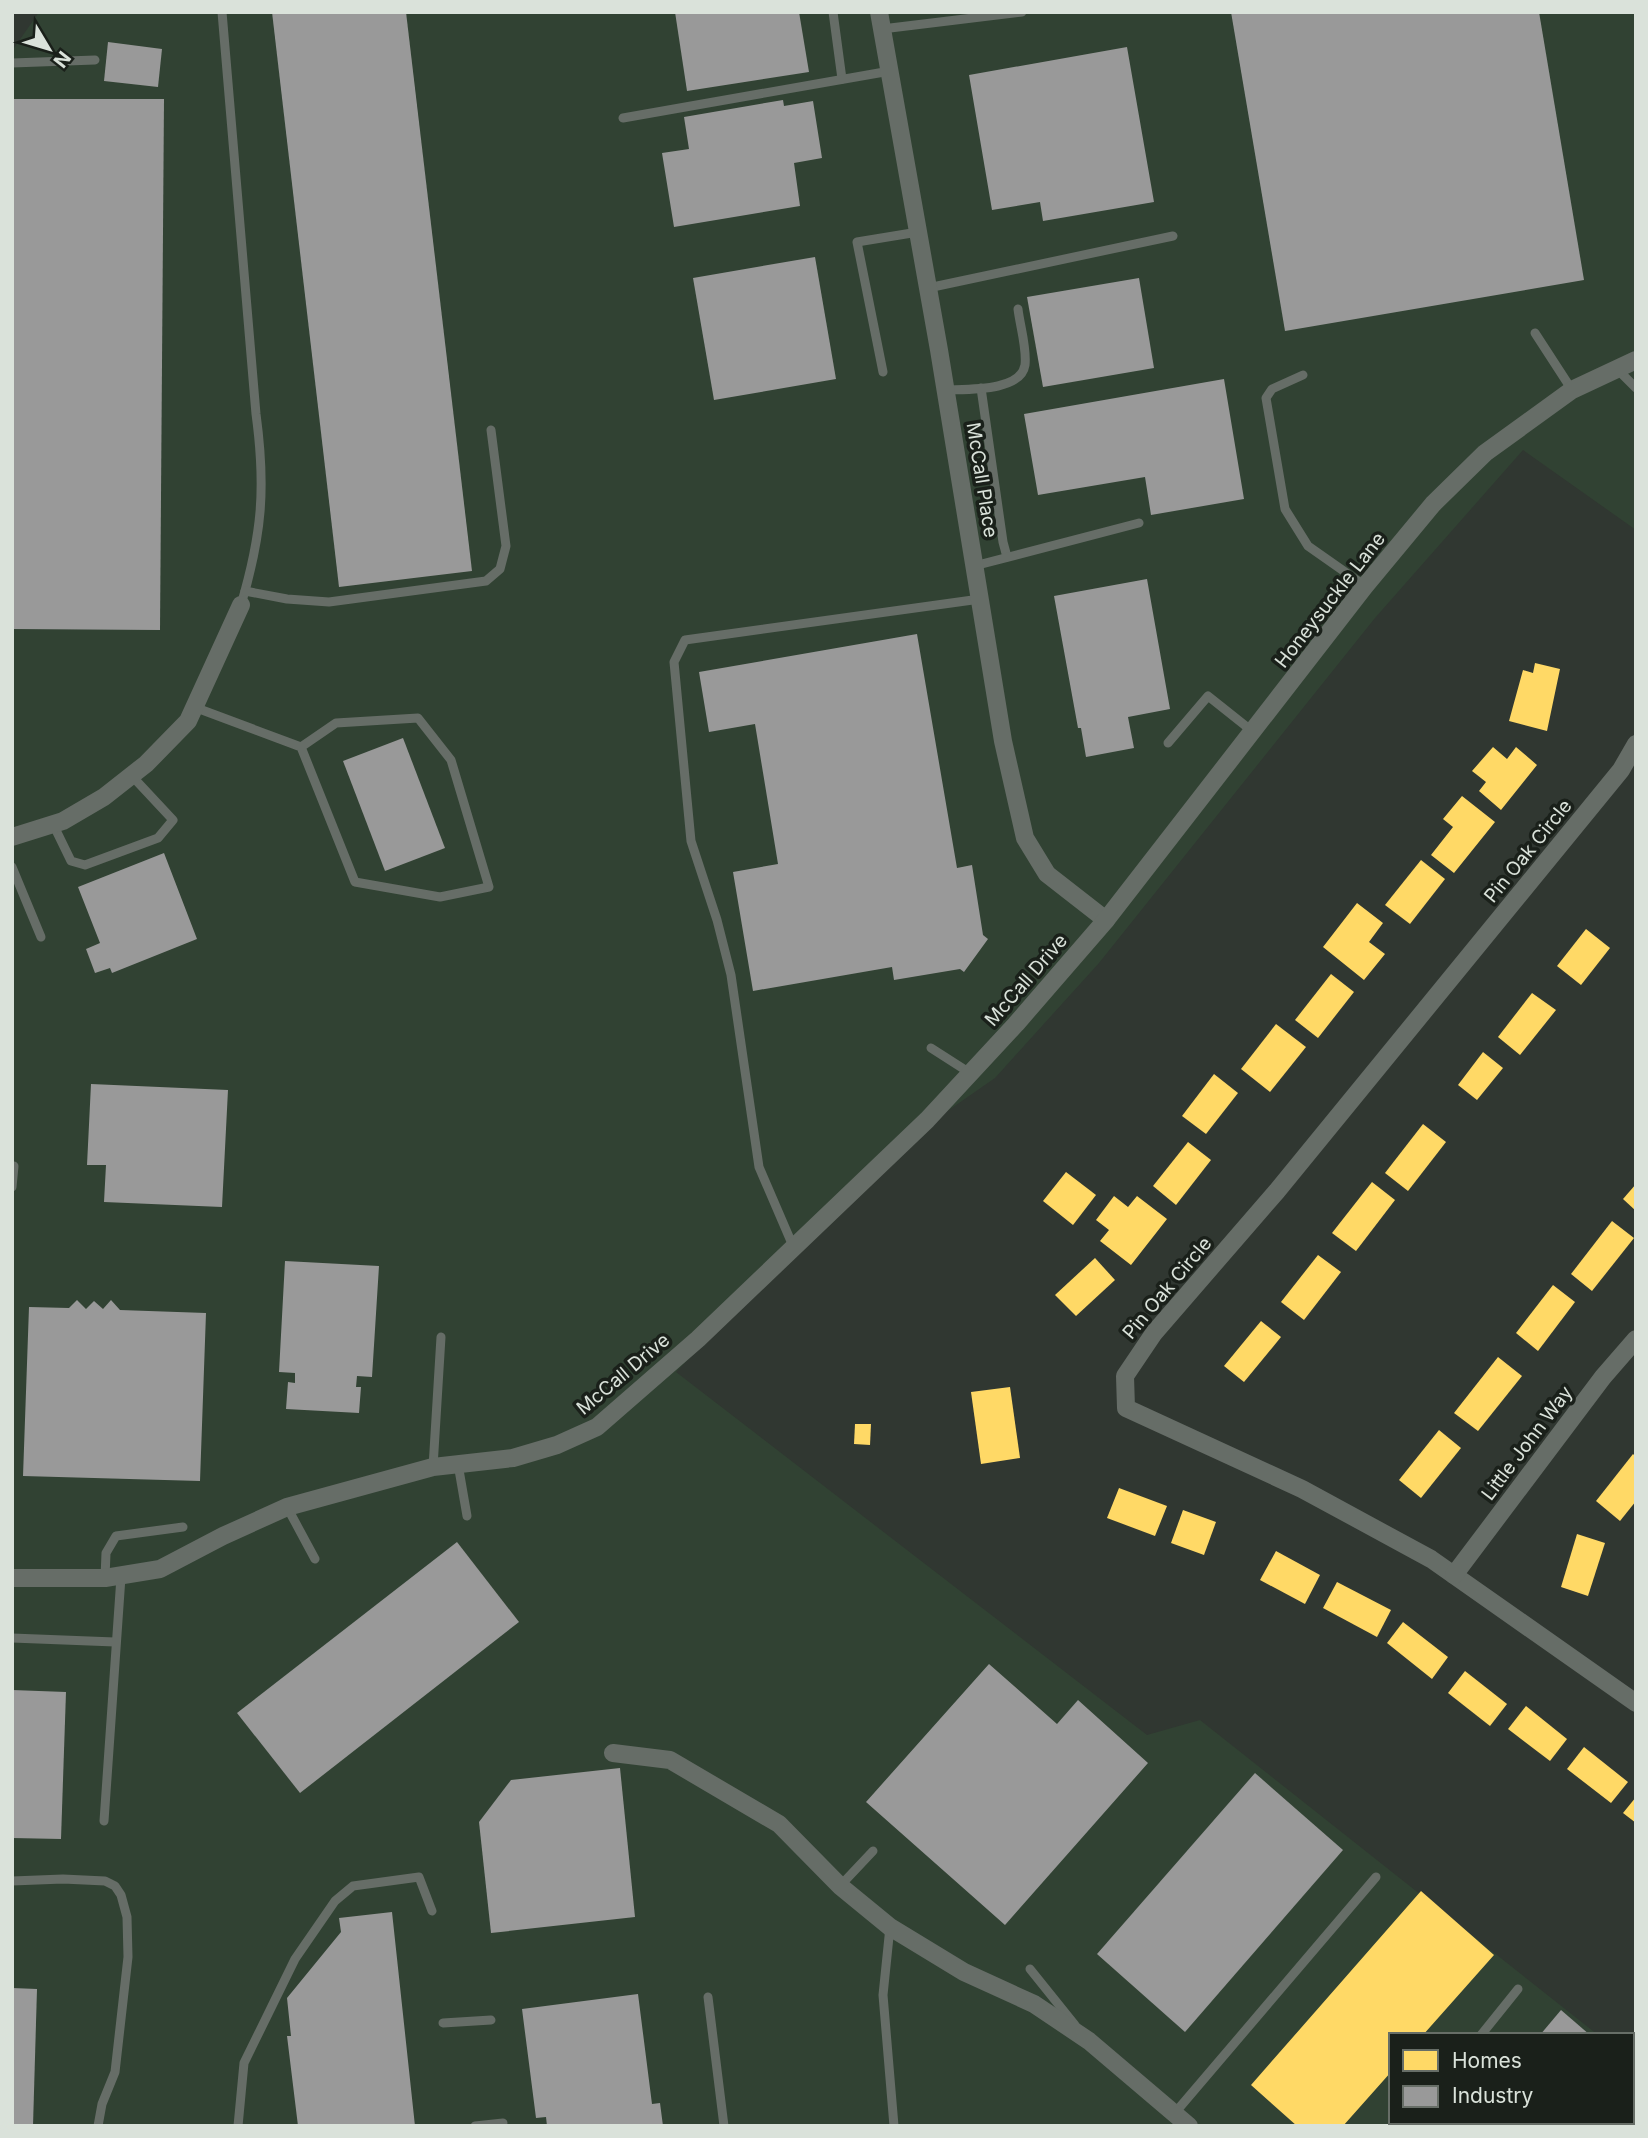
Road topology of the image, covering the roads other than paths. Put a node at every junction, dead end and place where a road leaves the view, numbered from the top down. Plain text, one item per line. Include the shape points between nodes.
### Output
1 (222, 12) edge
2 (833, 12) edge
3 (1022, 12) edge
4 (881, 20) edge
5 (95, 60) dead end
6 (12, 63) edge
7 (890, 71) junction
8 (842, 79) junction
9 (623, 118) dead end
10 (918, 232) junction
11 (1173, 236) dead end
12 (928, 288) junction
13 (1018, 309) dead end
14 (1535, 333) dead end
15 (1636, 360) edge
16 (1616, 368) junction
17 (883, 372) dead end
18 (1303, 375) dead end
19 (981, 388) junction
20 (1636, 388) edge
21 (946, 390) junction
22 (1572, 390) junction
23 (491, 430) dead end
24 (1139, 523) dead end
25 (1007, 557) junction
26 (974, 566) junction
27 (1365, 586) junction
28 (243, 598) junction
29 (980, 598) junction
30 (194, 707) junction
31 (1252, 731) junction
32 (1168, 743) dead end
33 (1636, 744) edge
34 (301, 747) junction
35 (131, 775) junction
36 (53, 824) junction
37 (12, 837) edge
38 (12, 867) edge
39 (1106, 920) junction
40 (41, 937) dead end
41 (931, 1048) dead end
42 (970, 1073) junction
43 (14, 1166) edge
44 (12, 1187) edge
45 (793, 1246) junction
46 (441, 1337) dead end
47 (1636, 1339) edge
48 (458, 1464) junction
49 (433, 1467) junction
50 (287, 1507) junction
51 (467, 1516) dead end
52 (183, 1527) dead end
53 (315, 1559) dead end
54 (1454, 1575) junction
55 (113, 1577) junction
56 (12, 1578) edge
57 (12, 1637) edge
58 (115, 1642) junction
59 (1636, 1703) edge
60 (613, 1753) dead end
61 (104, 1821) dead end
62 (873, 1851) dead end
63 (1376, 1877) dead end
64 (12, 1881) edge
65 (840, 1886) junction
66 (432, 1911) dead end
67 (890, 1927) junction
68 (1030, 1969) dead end
69 (1518, 1989) dead end
70 (708, 1997) dead end
71 (491, 2020) dead end
72 (443, 2024) dead end
73 (1483, 2033) edge
74 (1089, 2041) junction
75 (1174, 2113) junction
76 (503, 2123) dead end
77 (98, 2126) edge
78 (239, 2126) edge
79 (475, 2126) edge
80 (724, 2126) edge
81 (894, 2126) edge
82 (1189, 2126) edge

1 - 28 lane via 262,460 257,541
2 - 8 lane
3 - 4 lane
4 - 7 street, McCall Place
5 - 6 lane
7 - 8 lane
7 - 10 street, McCall Place
8 - 9 lane
10 - 12 street, McCall Place
10 - 17 lane via 857,242
11 - 12 lane
12 - 21 street, McCall Place
13 - 19 lane via 1024,369 1010,384
14 - 22 lane
15 - 16 street, Honeysuckle Lane
16 - 20 lane
16 - 22 street, Honeysuckle Lane
18 - 27 lane via 1272,389 1266,398 1285,509 1308,546
19 - 21 lane
19 - 25 lane
21 - 26 street, McCall Place
22 - 27 street, Honeysuckle Lane via 1485,453 1433,503
23 - 28 lane via 506,546 500,569 486,581 329,602
24 - 25 lane
25 - 26 lane
26 - 29 street, McCall Place
27 - 31 street, Honeysuckle Lane
28 - 30 street
29 - 39 street, McCall Place via 1003,741 1025,838 1047,874
29 - 45 lane via 685,640 674,663 691,841 731,975 759,1167
30 - 34 lane
30 - 35 street via 188,721
31 - 32 lane via 1208,696
31 - 39 street, Honeysuckle Lane
33 - 54 street, Pin Oak Circle via 1613,781 1277,1191 1154,1333 1125,1376 1126,1408 1302,1489
34 - 34 lane via 355,882 440,897 489,887 451,760 418,718 335,723
35 - 36 street via 104,797
35 - 36 lane via 173,820 158,838 85,865 71,861
36 - 37 street
38 - 40 lane
39 - 42 street, McCall Drive
41 - 42 lane
42 - 45 street, McCall Drive
43 - 44 lane
45 - 48 street, McCall Drive via 698,1339 597,1427 557,1446 513,1458
46 - 49 lane
47 - 54 street, Little John Way
48 - 49 street, McCall Drive
48 - 51 lane
49 - 50 street, McCall Drive
50 - 53 lane
50 - 55 street, McCall Drive via 160,1569
52 - 55 lane via 116,1536 106,1553
54 - 59 street, Pin Oak Circle
55 - 56 street, McCall Drive
55 - 58 lane
57 - 58 lane
58 - 61 lane
60 - 65 street via 670,1760 779,1824
62 - 65 lane
63 - 75 lane
64 - 77 lane via 105,1881 121,1895 127,1917 128,1958 116,2072
65 - 67 street
66 - 78 lane via 419,1877 353,1886 335,1901 295,1959 244,2063
67 - 74 street via 964,1972 1034,2004
67 - 81 lane via 883,1995
68 - 74 lane
69 - 73 lane
70 - 80 lane
71 - 72 lane
74 - 75 street
75 - 82 street
76 - 79 lane

